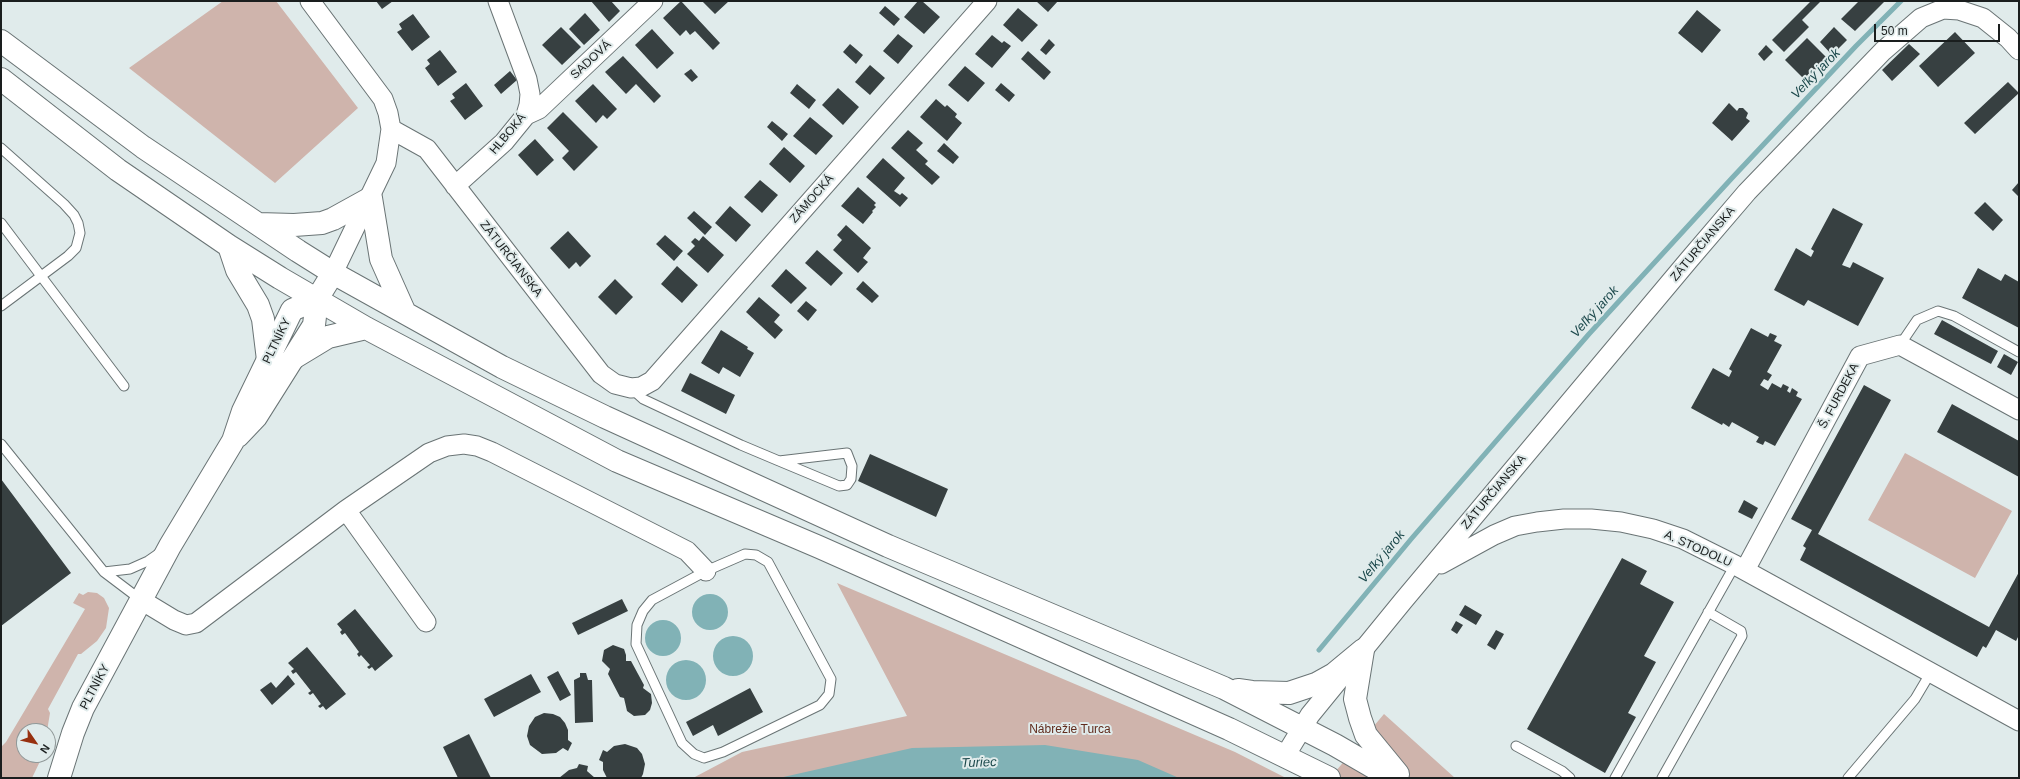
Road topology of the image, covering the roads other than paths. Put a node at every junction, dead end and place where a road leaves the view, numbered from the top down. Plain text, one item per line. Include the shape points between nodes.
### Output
1 (310, 1) edge
2 (498, 1) edge
3 (654, 1) edge
4 (987, 1) edge
5 (1942, 5) edge
6 (1, 41) edge
7 (2019, 50) edge
8 (1, 79) edge
9 (526, 115) junction
10 (391, 129) junction
11 (1, 148) edge
12 (455, 186) junction
13 (371, 198) junction
14 (1, 222) edge
15 (258, 224) junction
16 (229, 246) junction
17 (333, 273) junction
18 (43, 276) junction
19 (317, 299) junction
20 (1, 306) edge
21 (405, 313) junction
22 (366, 328) junction
23 (1900, 345) junction
24 (2019, 352) edge
25 (295, 357) junction
26 (268, 360) junction
27 (124, 386) dead end
28 (631, 388) junction
29 (2019, 410) edge
30 (233, 441) junction
31 (1, 444) edge
32 (779, 461) junction
33 (346, 510) junction
34 (170, 546) junction
35 (1740, 568) junction
36 (706, 571) junction
37 (104, 572) junction
38 (1428, 572) junction
39 (141, 600) junction
40 (1708, 612) junction
41 (426, 622) dead end
42 (1363, 650) junction
43 (1931, 672) junction
44 (1224, 688) junction
45 (2019, 720) edge
46 (1302, 728) junction
47 (1516, 746) dead end
48 (1285, 756) junction
49 (59, 778) edge
50 (1329, 778) edge
51 (1392, 778) edge
52 (1402, 778) edge
53 (1570, 778) edge
54 (1615, 778) edge
55 (1662, 778) edge
56 (1848, 778) edge

1 - 10 street via 383,98
2 - 9 street, HLBOKÁ via 530,94
3 - 9 street, SADOVÁ via 539,109
4 - 28 street, ZÁMOCKÁ via 652,380 642,387
5 - 7 street, ZÁTURČIANSKA via 1983,18
5 - 38 street, ZÁTURČIANSKA via 1921,18 1888,47 1747,192
6 - 15 main road via 143,147
8 - 16 main road via 118,170
9 - 12 street, HLBOKÁ via 504,142
10 - 12 street, ZÁTURČIANSKA via 427,149
10 - 13 street via 386,163
11 - 18 lane via 64,204 78,224 80,233 76,248
12 - 28 street, ZÁTURČIANSKA via 601,374 615,384
13 - 15 main road via 322,223
13 - 17 street
13 - 21 main road via 381,259
14 - 18 lane
15 - 17 main road
16 - 19 main road
16 - 26 main road via 237,270 258,305 263,319
17 - 19 main road
17 - 21 main road
18 - 20 lane
18 - 27 lane
19 - 22 main road
19 - 25 main road, PLTNÍKY via 314,325
19 - 26 main road, PLTNÍKY via 292,310
21 - 44 main road via 502,367 605,417 888,546
22 - 25 main road via 328,337
22 - 48 main road via 617,461 840,556 1229,728
23 - 24 lane via 1917,320 1938,311 1954,316
23 - 29 street
23 - 35 street, Š. FURDEKA via 1860,356
25 - 30 main road, PLTNÍKY via 256,417
26 - 30 main road, PLTNÍKY via 243,411
28 - 32 lane via 643,399
30 - 34 main road, PLTNÍKY
31 - 37 lane
32 - 32 lane via 847,454 852,466 851,478 847,485 839,486
33 - 36 street via 429,453 447,446 477,446 687,551
33 - 39 street via 196,623 186,625 174,620
33 - 41 street
34 - 37 lane via 148,561 130,569
34 - 39 main road, PLTNÍKY
35 - 38 street, A. STODOLU via 1683,540 1653,530 1621,522 1564,519 1515,526 1467,548
35 - 40 lane
35 - 43 street, A. STODOLU
36 - 36 lane via 745,554 756,555 768,562 831,679 829,694 820,705 723,752 704,758 682,744 636,644 637,625 643,611 652,600
37 - 39 lane
38 - 42 street, ZÁTURČIANSKA
39 - 49 main road, PLTNÍKY via 83,708
40 - 54 lane
40 - 55 lane via 1741,631 1742,636
42 - 44 main road via 1322,681 1289,693
42 - 46 street, ZÁTURČIANSKA via 1310,714
42 - 52 main road via 1356,699 1360,718 1366,735
43 - 45 street, A. STODOLU
43 - 56 lane via 1915,699
44 - 46 main road
46 - 48 street, ZÁTURČIANSKA
46 - 51 main road
47 - 53 lane
48 - 50 main road

